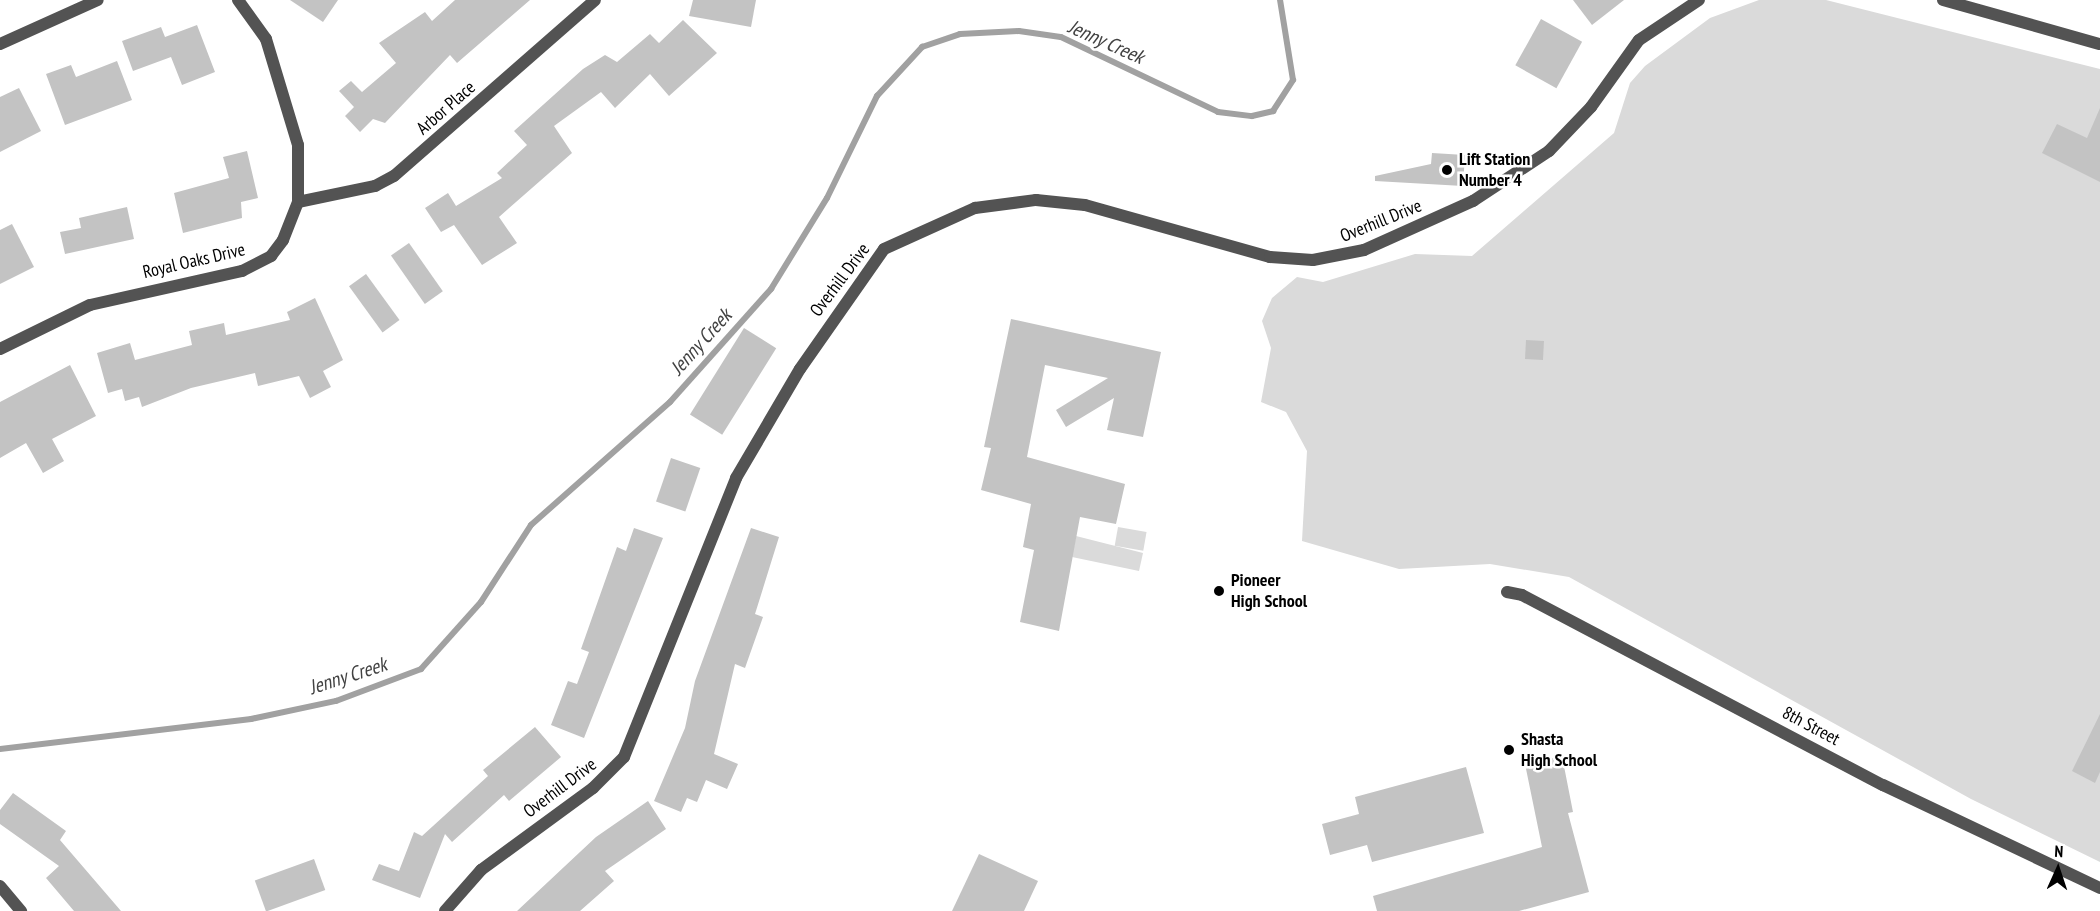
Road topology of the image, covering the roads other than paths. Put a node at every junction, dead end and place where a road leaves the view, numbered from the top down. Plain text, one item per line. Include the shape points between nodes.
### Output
1 (98, 0) edge
2 (238, 0) edge
3 (595, 0) edge
4 (1699, 0) edge
5 (1943, 0) edge
6 (0, 44) edge
7 (2100, 44) edge
8 (298, 202) junction
9 (0, 349) edge
10 (1507, 592) dead end
11 (0, 886) edge
12 (2100, 888) edge
13 (21, 911) edge
14 (445, 911) edge

1 - 6 street
2 - 8 street, Royal Oaks Drive via 266,39 293,124 300,163
3 - 8 street, Arbor Place via 394,176 375,186
4 - 14 street, Overhill Drive via 1639,40 1591,107 1550,151 1473,201 1364,250 1313,261 1270,257 1085,205 1036,200 945,217 884,249 805,360 735,478 624,757 593,788 481,870
5 - 7 street
8 - 9 street, Royal Oaks Drive via 283,240 256,266 90,305
10 - 12 street, 8th Street via 1522,595 1883,785
11 - 13 street

